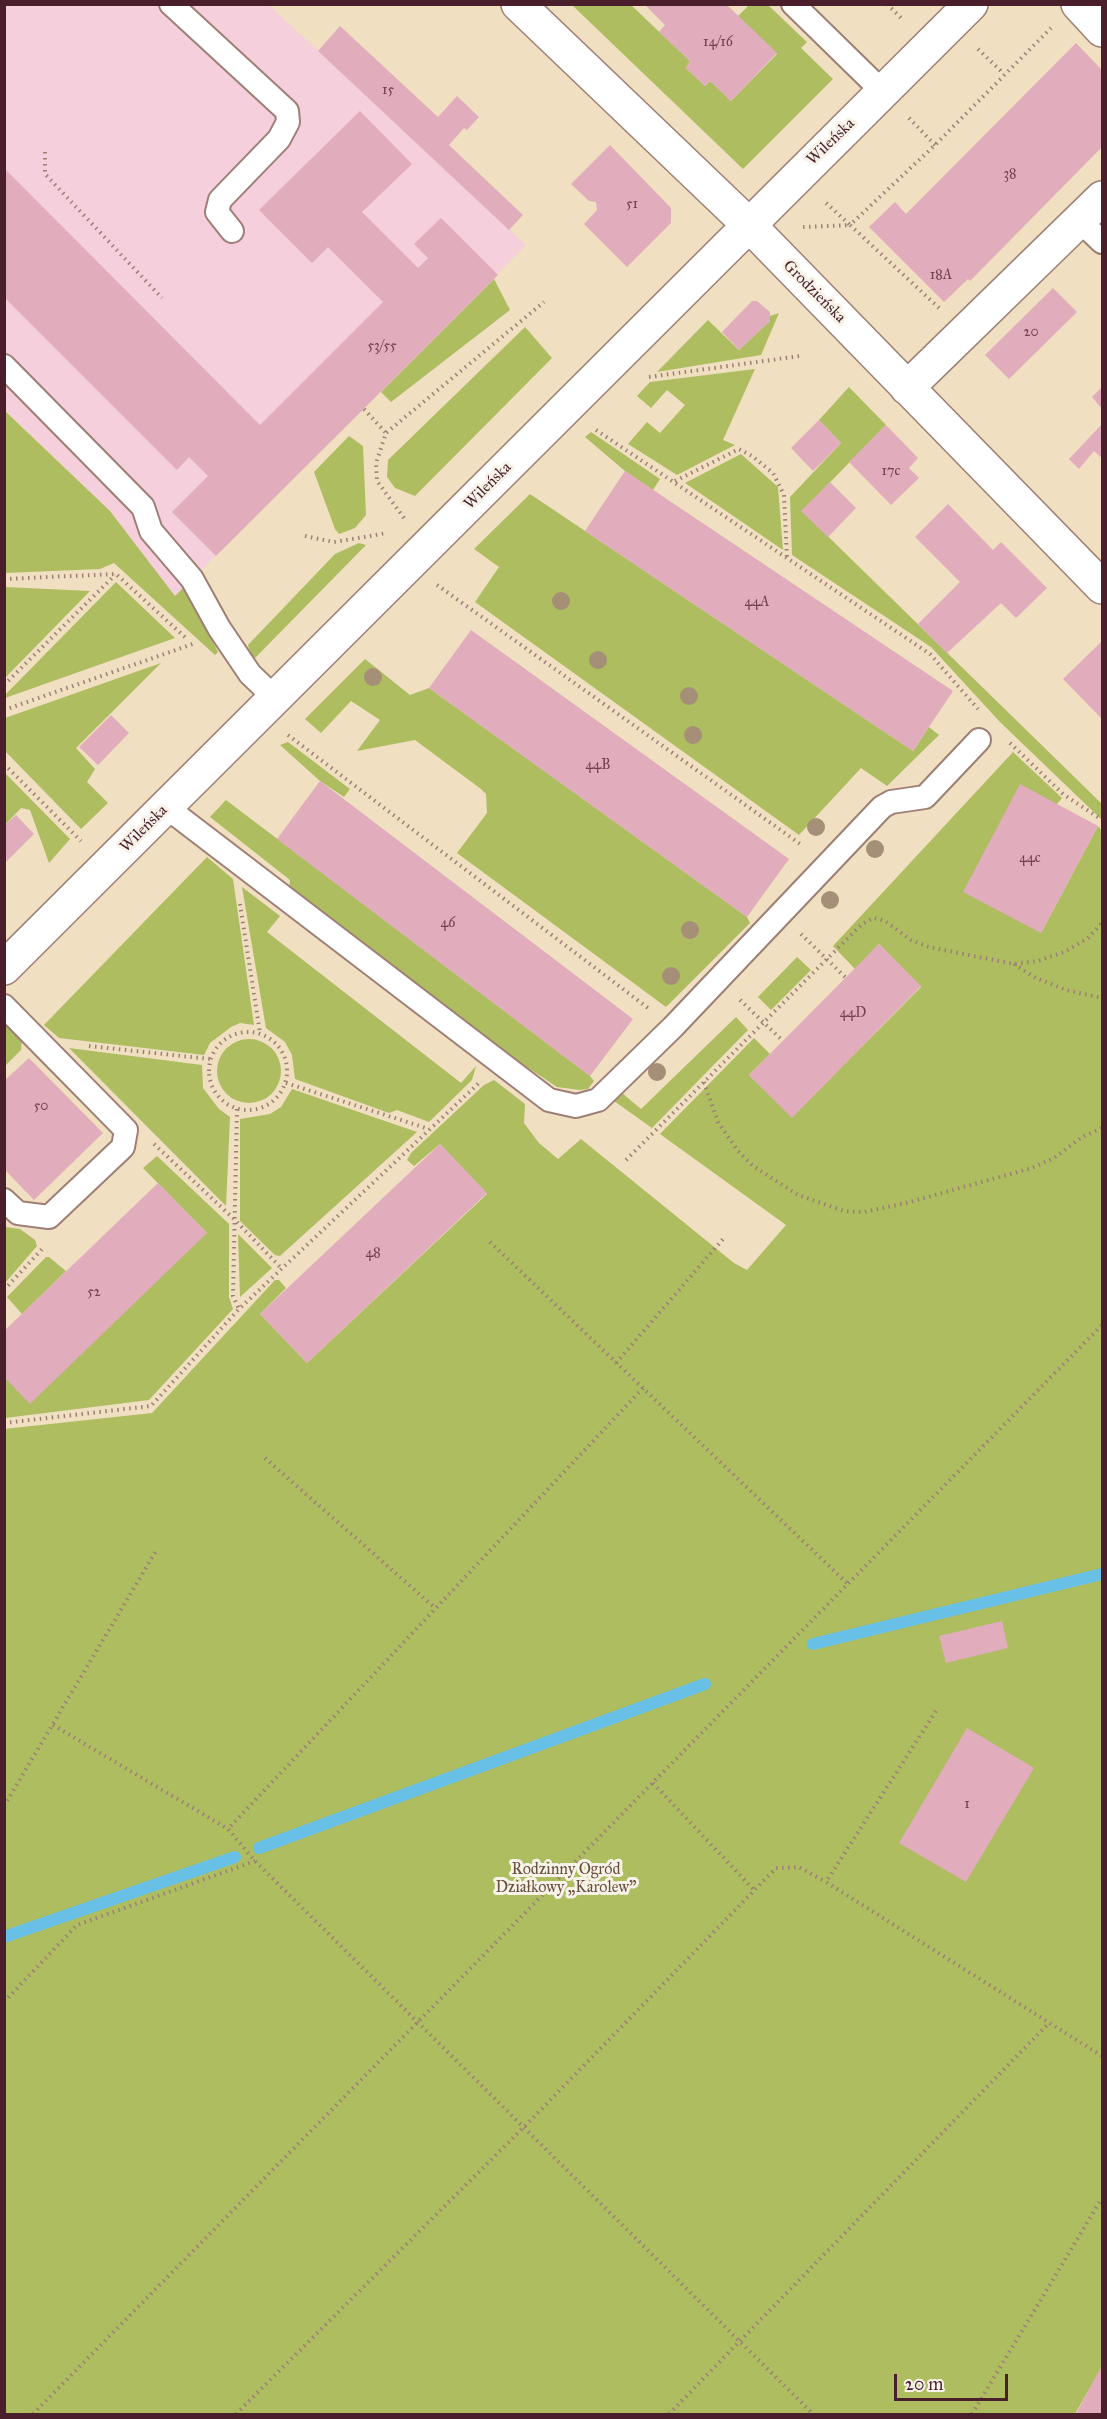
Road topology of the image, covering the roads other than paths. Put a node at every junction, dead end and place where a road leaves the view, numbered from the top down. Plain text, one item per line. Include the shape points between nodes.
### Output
1 (171, 4) edge
2 (518, 4) edge
3 (793, 4) edge
4 (972, 4) edge
5 (1066, 15) edge
6 (1102, 30) edge
7 (883, 92) junction
8 (1102, 198) edge
9 (1079, 220) junction
10 (749, 225) junction
11 (232, 231) dead end
12 (1102, 242) edge
13 (4, 366) edge
14 (907, 388) junction
15 (1102, 587) edge
16 (276, 699) junction
17 (979, 740) dead end
18 (166, 807) junction
19 (4, 968) edge
20 (4, 1006) edge
21 (4, 1200) edge

1 - 11 lane via 286,111 288,122 279,139 220,200 217,212
2 - 10 street, Grodzieńska
3 - 7 lane
4 - 7 street, Wileńska
5 - 6 street
7 - 10 street, Wileńska
8 - 9 street
9 - 12 lane
9 - 14 street
10 - 14 street, Grodzieńska
10 - 16 street, Wileńska
13 - 16 lane via 143,507 151,531 192,579 250,674
14 - 15 street, Grodzieńska
16 - 18 street, Wileńska
17 - 18 lane via 926,797 882,807 719,981 598,1100 587,1105 549,1100
18 - 19 street, Wileńska
20 - 21 lane via 126,1130 123,1147 49,1217 18,1213

